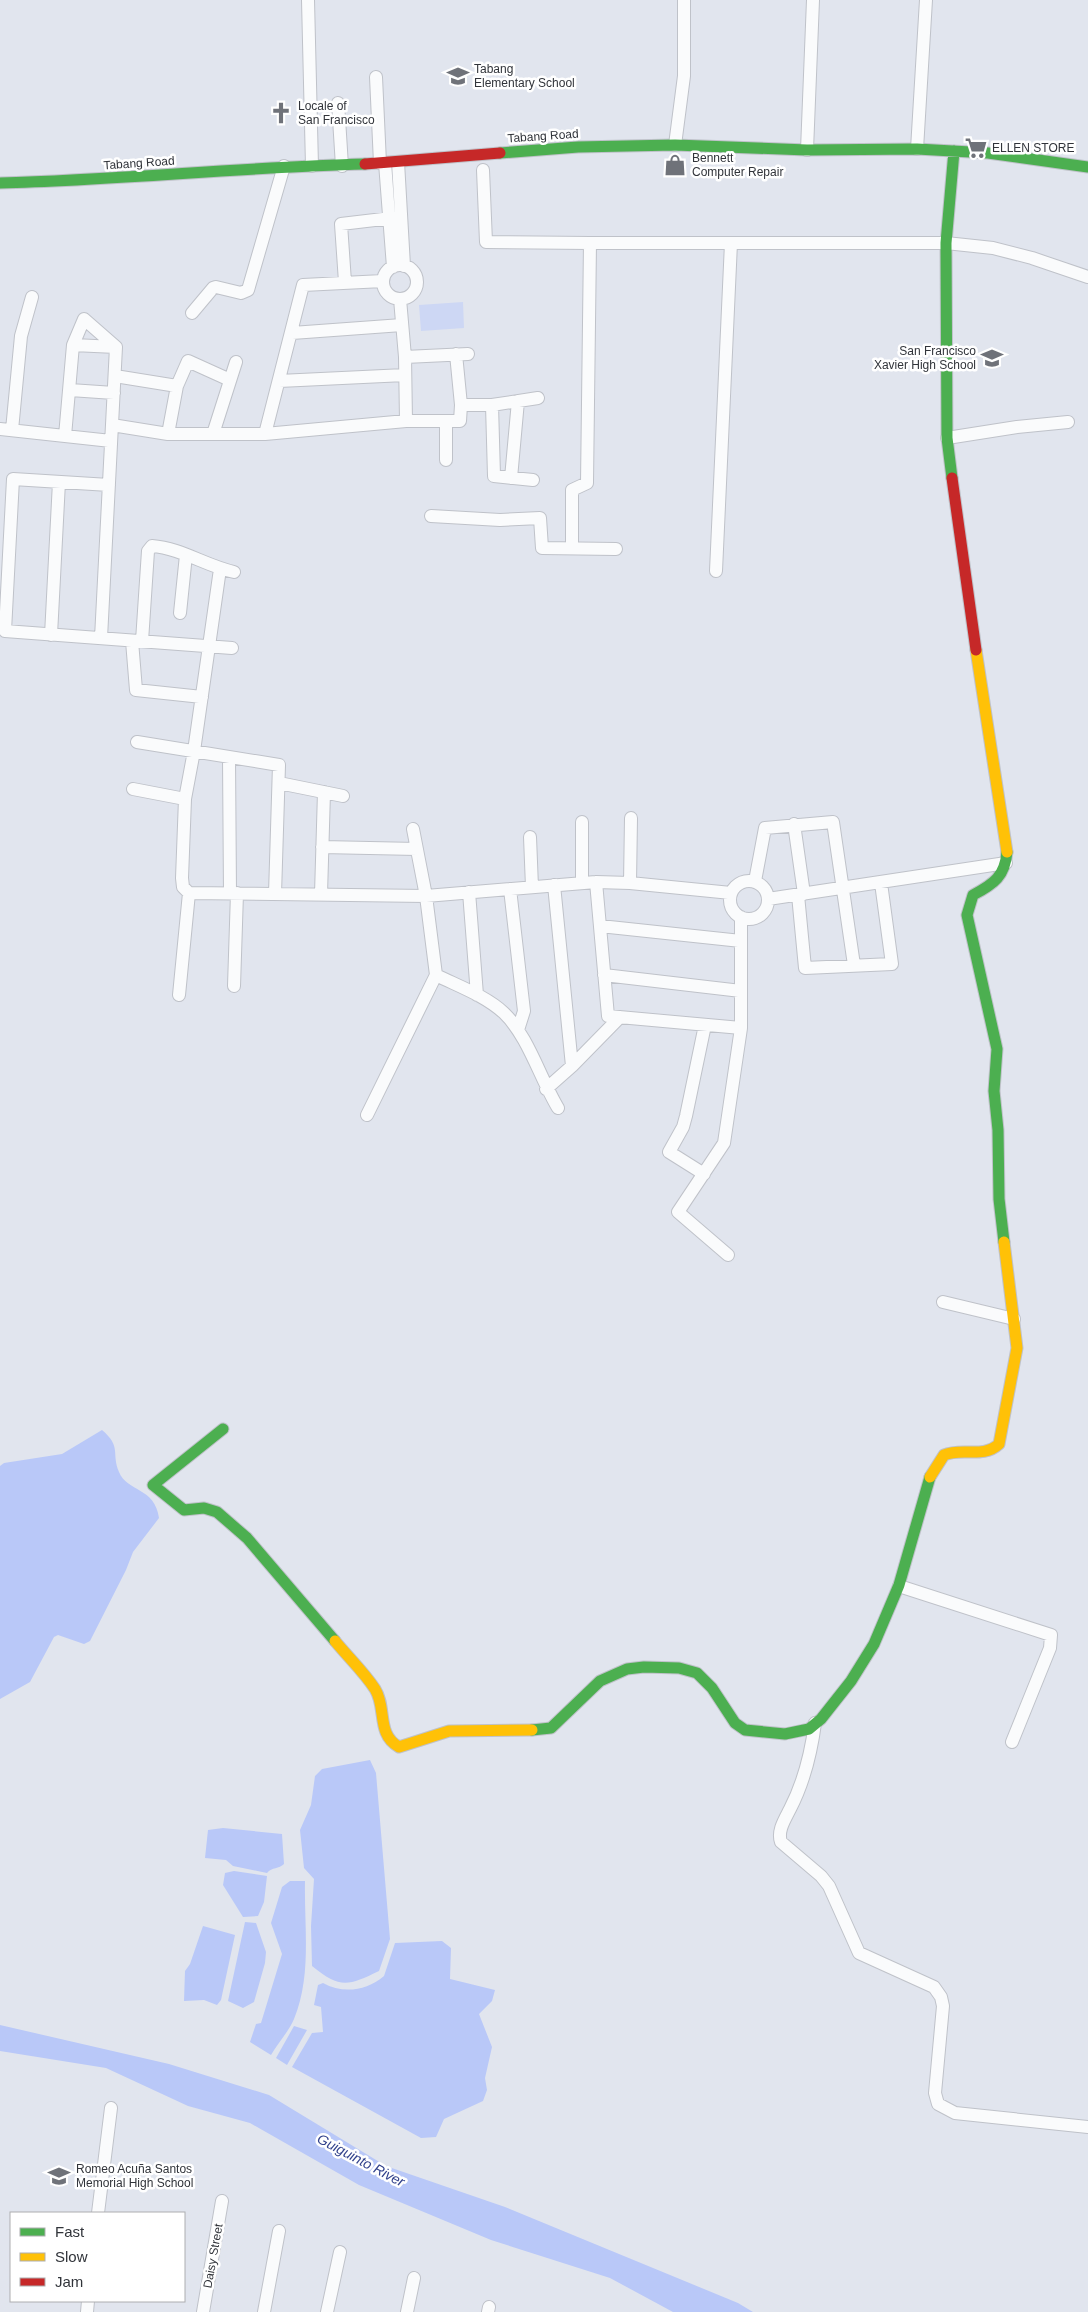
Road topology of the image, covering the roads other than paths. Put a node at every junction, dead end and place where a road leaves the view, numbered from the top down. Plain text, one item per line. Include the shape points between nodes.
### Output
1 (308, 0) edge
2 (684, 0) edge
3 (813, 0) edge
4 (926, 0) edge
5 (376, 77) dead end
6 (338, 103) dead end
7 (675, 145) junction
8 (917, 149) junction
9 (807, 150) junction
10 (954, 151) junction
11 (388, 163) junction
12 (284, 166) junction
13 (312, 166) junction
14 (342, 166) junction
15 (1088, 167) edge
16 (483, 170) dead end
17 (0, 183) edge
18 (394, 218) junction
19 (590, 243) junction
20 (731, 243) junction
21 (946, 243) junction
22 (399, 266) junction
23 (1088, 277) edge
24 (383, 281) junction
25 (344, 282) junction
26 (32, 297) dead end
27 (400, 298) junction
28 (192, 313) dead end
29 (402, 325) junction
30 (292, 332) junction
31 (73, 345) junction
32 (116, 347) junction
33 (405, 357) junction
34 (236, 362) dead end
35 (405, 374) junction
36 (115, 376) junction
37 (230, 380) junction
38 (279, 381) junction
39 (177, 386) junction
40 (70, 390) junction
41 (114, 393) junction
42 (538, 398) dead end
43 (518, 400) junction
44 (461, 405) junction
45 (492, 405) junction
46 (406, 421) junction
47 (446, 422) junction
48 (1068, 422) dead end
49 (112, 425) junction
50 (6, 430) edge
51 (168, 434) junction
52 (213, 434) junction
53 (265, 434) junction
54 (65, 436) junction
55 (947, 438) junction
56 (112, 441) junction
57 (446, 460) dead end
58 (511, 478) junction
59 (533, 480) dead end
60 (60, 482) junction
61 (109, 486) junction
62 (431, 516) dead end
63 (572, 548) junction
64 (616, 549) dead end
65 (186, 555) junction
66 (220, 569) junction
67 (716, 571) dead end
68 (234, 572) dead end
69 (180, 613) dead end
70 (51, 635) junction
71 (101, 638) junction
72 (137, 641) junction
73 (209, 646) junction
74 (232, 648) dead end
75 (202, 697) junction
76 (137, 742) dead end
77 (194, 751) junction
78 (229, 758) junction
79 (279, 783) junction
80 (133, 789) dead end
81 (324, 792) junction
82 (343, 796) dead end
83 (185, 799) junction
84 (631, 818) dead end
85 (582, 822) dead end
86 (794, 824) junction
87 (413, 829) dead end
88 (530, 837) dead end
89 (322, 847) junction
90 (417, 850) junction
91 (1006, 863) junction
92 (755, 881) junction
93 (596, 882) junction
94 (630, 882) junction
95 (582, 883) junction
96 (881, 883) junction
97 (554, 885) junction
98 (532, 887) junction
99 (842, 888) junction
100 (510, 889) junction
101 (469, 892) junction
102 (731, 892) junction
103 (188, 893) junction
104 (234, 893) junction
105 (275, 894) junction
106 (320, 894) junction
107 (801, 895) junction
108 (426, 896) junction
109 (768, 899) junction
110 (741, 917) junction
111 (600, 926) junction
112 (741, 941) junction
113 (854, 965) junction
114 (436, 975) junction
115 (604, 976) junction
116 (234, 986) dead end
117 (741, 991) junction
118 (179, 995) dead end
119 (477, 996) junction
120 (620, 1017) junction
121 (705, 1025) junction
122 (742, 1028) junction
123 (518, 1030) junction
124 (572, 1066) junction
125 (546, 1089) junction
126 (558, 1108) dead end
127 (367, 1115) dead end
128 (704, 1174) junction
129 (728, 1255) dead end
130 (943, 1302) dead end
131 (1014, 1319) junction
132 (223, 1429) dead end
133 (899, 1586) junction
134 (815, 1723) junction
135 (1012, 1742) dead end
136 (111, 2108) dead end
137 (1088, 2126) edge
138 (222, 2201) dead end
139 (98, 2212) edge
140 (279, 2231) dead end
141 (340, 2252) dead end
142 (414, 2278) dead end
143 (203, 2312) edge
144 (264, 2312) edge
145 (327, 2312) edge
146 (407, 2312) edge

1 - 13 street
2 - 7 street via 684,76
3 - 9 street
4 - 8 street
5 - 11 street
6 - 14 street
7 - 9 street, Tabang Road
7 - 11 street, Tabang Road via 578,147
8 - 9 street, Tabang Road
8 - 10 street, Tabang Road
10 - 15 street, Tabang Road via 1046,159
10 - 21 street
11 - 14 street, Tabang Road
11 - 18 street
12 - 13 street, Tabang Road
12 - 17 street, Tabang Road via 105,180
12 - 28 street via 248,290 240,293 213,288
13 - 14 street, Tabang Road
16 - 19 street via 486,242
18 - 22 street
18 - 25 street via 341,224
19 - 20 street
19 - 63 street via 586,483 572,490
20 - 21 street
20 - 67 street
21 - 23 street via 993,248
21 - 55 street
22 - 24 street via 387,271
22 - 27 street via 413,272 416,282 410,295
24 - 25 street
24 - 27 street via 387,293
25 - 30 street via 303,285
26 - 50 street via 21,336
27 - 29 street
29 - 30 street
29 - 33 street
30 - 38 street
31 - 32 street
31 - 32 street via 84,319
31 - 40 street
32 - 36 street
33 - 35 street
33 - 44 street via 462,354
34 - 37 street
35 - 38 street
35 - 46 street
36 - 39 street
36 - 41 street
37 - 39 street via 188,361
37 - 52 street
38 - 53 street
39 - 51 street
40 - 41 street
40 - 54 street
41 - 49 street
42 - 43 street
43 - 45 street
43 - 58 street
44 - 45 street
44 - 47 street via 460,421
45 - 58 street via 494,476
46 - 47 street
46 - 53 street
47 - 57 street
48 - 55 street
49 - 51 street
49 - 56 street
50 - 54 street
51 - 52 street
52 - 53 street
54 - 56 street
55 - 91 street
56 - 61 street
58 - 59 street
60 - 61 street
60 - 70 street
60 - 70 street via 13,479 5,631
61 - 71 street
62 - 63 street via 500,520 540,518 542,548
63 - 64 street
65 - 66 street
65 - 69 street
65 - 72 street via 158,546 152,546 148,551
66 - 68 street
66 - 73 street
70 - 71 street
71 - 72 street
72 - 73 street
72 - 75 street via 136,690
73 - 74 street
73 - 75 street
75 - 77 street
76 - 77 street
77 - 78 street
77 - 83 street
78 - 79 street via 280,764
78 - 104 street
79 - 81 street
79 - 105 street
80 - 83 street
81 - 82 street
81 - 89 street
83 - 103 street via 182,878
84 - 94 street
85 - 95 street
86 - 92 street via 765,828
86 - 99 street via 833,822
86 - 107 street
87 - 90 street
88 - 98 street
89 - 90 street
89 - 106 street
90 - 108 street
91 - 96 street
91 - 131 street via 1001,878 973,895 967,914 997,1049 994,1091 999,1199
92 - 102 street via 738,884
92 - 109 street via 764,887
93 - 94 street
93 - 95 street
93 - 111 street
94 - 102 street
95 - 97 street
96 - 99 street
96 - 113 street via 892,964
97 - 98 street
97 - 124 street
98 - 100 street
99 - 107 street
99 - 113 street
100 - 101 street
100 - 123 street via 524,1011
101 - 108 street
101 - 119 street
102 - 110 street via 732,910
103 - 104 street
103 - 118 street
104 - 105 street
104 - 116 street
105 - 106 street
106 - 108 street
107 - 109 street
107 - 113 street via 805,968
108 - 114 street
109 - 110 street via 766,909 758,917
110 - 112 street
111 - 112 street
111 - 115 street
112 - 117 street
114 - 119 street
114 - 127 street
115 - 117 street
115 - 120 street via 608,1016
117 - 122 street
119 - 123 street via 503,1012
120 - 121 street
120 - 124 street
121 - 122 street
121 - 128 street via 685,1121 669,1152
122 - 128 street via 724,1143
123 - 125 street
124 - 125 street
125 - 126 street
128 - 129 street via 678,1212
130 - 131 street
131 - 133 street via 1017,1348 999,1444 990,1450 949,1452 941,1456 922,1500
132 - 134 street via 153,1485 184,1510 204,1508 217,1512 247,1538 376,1690 386,1735 393,1746 399,1748 449,1731 545,1730 551,1728 600,1679 651,1666 686,1669 700,1675 714,1689 738,1726 746,1730 762,1734 787,1733 804,1731
133 - 134 street via 879,1635 860,1667 844,1691
133 - 135 street via 1051,1635 1050,1648
134 - 137 street via 811,1755 796,1797 782,1823 781,1842 829,1886 859,1953 934,1987 941,1996 943,2006 935,2093 938,2104 955,2113
136 - 139 street
138 - 143 street, Daisy Street
140 - 144 street
141 - 145 street
142 - 146 street

